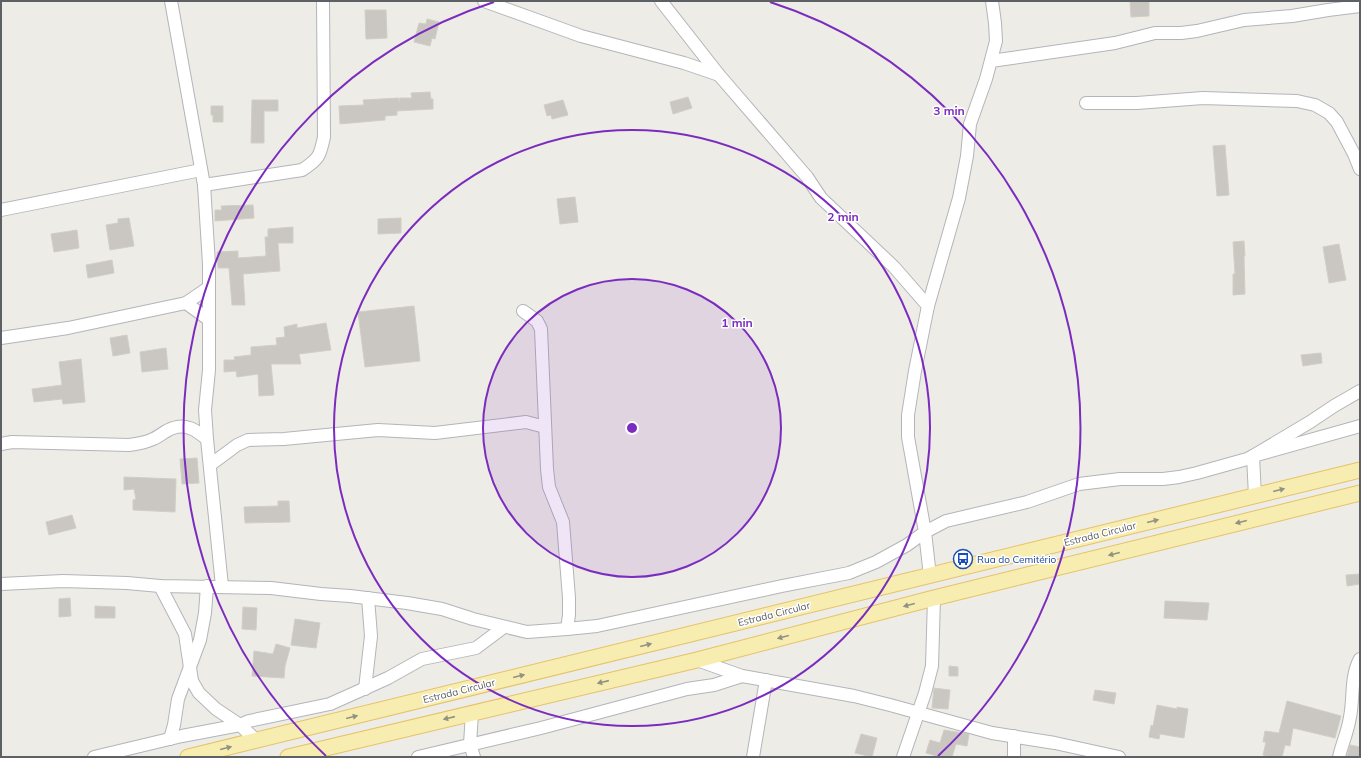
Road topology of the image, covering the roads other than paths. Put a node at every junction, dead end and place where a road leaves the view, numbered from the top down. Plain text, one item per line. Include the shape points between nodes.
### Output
1 (171, 1) edge
2 (323, 1) edge
3 (484, 1) edge
4 (662, 1) edge
5 (992, 1) edge
6 (1360, 6) edge
7 (991, 61) junction
8 (719, 75) junction
9 (1086, 103) dead end
10 (1360, 169) edge
11 (201, 170) junction
12 (204, 185) junction
13 (1, 210) edge
14 (208, 288) junction
15 (186, 303) junction
16 (928, 306) junction
17 (523, 311) dead end
18 (208, 319) junction
19 (1, 338) edge
20 (1360, 391) edge
21 (1360, 426) edge
22 (545, 427) junction
23 (207, 439) junction
24 (1, 444) edge
25 (1252, 456) junction
26 (210, 465) junction
27 (1360, 470) edge
28 (1360, 493) edge
29 (1255, 496) junction
30 (925, 532) junction
31 (930, 576) junction
32 (1, 584) edge
33 (160, 586) junction
34 (207, 586) junction
35 (222, 586) junction
36 (368, 598) junction
37 (934, 598) junction
38 (504, 628) junction
39 (567, 629) junction
40 (1360, 659) edge
41 (697, 660) junction
42 (190, 668) junction
43 (742, 676) junction
44 (766, 680) junction
45 (365, 689) junction
46 (472, 713) junction
47 (918, 713) junction
48 (240, 725) junction
49 (1014, 736) junction
50 (170, 739) junction
51 (256, 740) junction
52 (470, 744) junction
53 (1103, 755) edge
54 (94, 757) edge
55 (188, 757) edge
56 (288, 757) edge
57 (418, 757) edge
58 (474, 757) edge
59 (753, 757) edge
60 (903, 757) edge
61 (1014, 757) edge
62 (1119, 757) edge
63 (1339, 757) edge

1 - 11 street
2 - 12 street via 324,137 321,153 314,162 302,170
3 - 8 street via 581,36 684,63
4 - 8 street
5 - 7 street via 996,41
6 - 7 street via 1244,20 1197,32 1155,33 1115,43
7 - 16 street via 970,124 959,198
8 - 16 street via 807,177 821,198 894,267
9 - 10 street via 1203,98 1297,101 1315,105 1329,113 1337,122
11 - 12 street
11 - 13 street
12 - 14 street
14 - 15 street
14 - 18 street
15 - 18 street
15 - 19 street via 68,328
16 - 30 street via 914,371 908,422 908,437
17 - 22 street via 537,321 541,329
18 - 23 street via 209,370 205,410
20 - 25 street
21 - 25 street
22 - 26 street via 526,422 435,433 378,430 248,440
22 - 39 street via 549,487 563,522 569,598
23 - 24 street via 186,426 172,428 144,443 129,445 12,442
23 - 26 street
25 - 29 street
25 - 30 street via 1179,477 1120,479 1079,484 1027,502 946,521
26 - 35 street
29 -> 27 main road, Estrada Circular
28 -> 37 main road
31 -> 29 main road, Estrada Circular
30 - 31 street
30 - 39 street via 876,562 849,573 597,626
51 -> 31 main road, Estrada Circular
32 - 33 street via 63,581
33 - 34 street
33 - 42 street via 185,634
34 - 35 street
34 - 42 street via 203,627
35 - 36 street via 271,588
36 - 38 street via 442,609
36 - 45 street via 371,636
37 -> 41 main road
37 - 47 street via 932,666
38 - 39 street via 527,632
38 - 45 street via 476,648 422,659
40 - 63 street via 1352,682 1353,703 1350,720
41 - 43 street
41 -> 46 main road
42 - 48 street via 192,681 198,693 216,710
42 - 50 street via 178,699
43 - 44 street
43 - 52 street
44 - 47 street via 854,696
44 - 59 street
45 - 48 street via 330,704
46 - 52 street
46 -> 56 main road
47 - 49 street via 992,733
47 - 60 street
48 - 50 street
48 - 51 street
49 - 53 street
49 - 61 street
50 - 54 street
55 -> 51 main road, Estrada Circular
52 - 57 street
52 - 58 street
53 - 62 street

